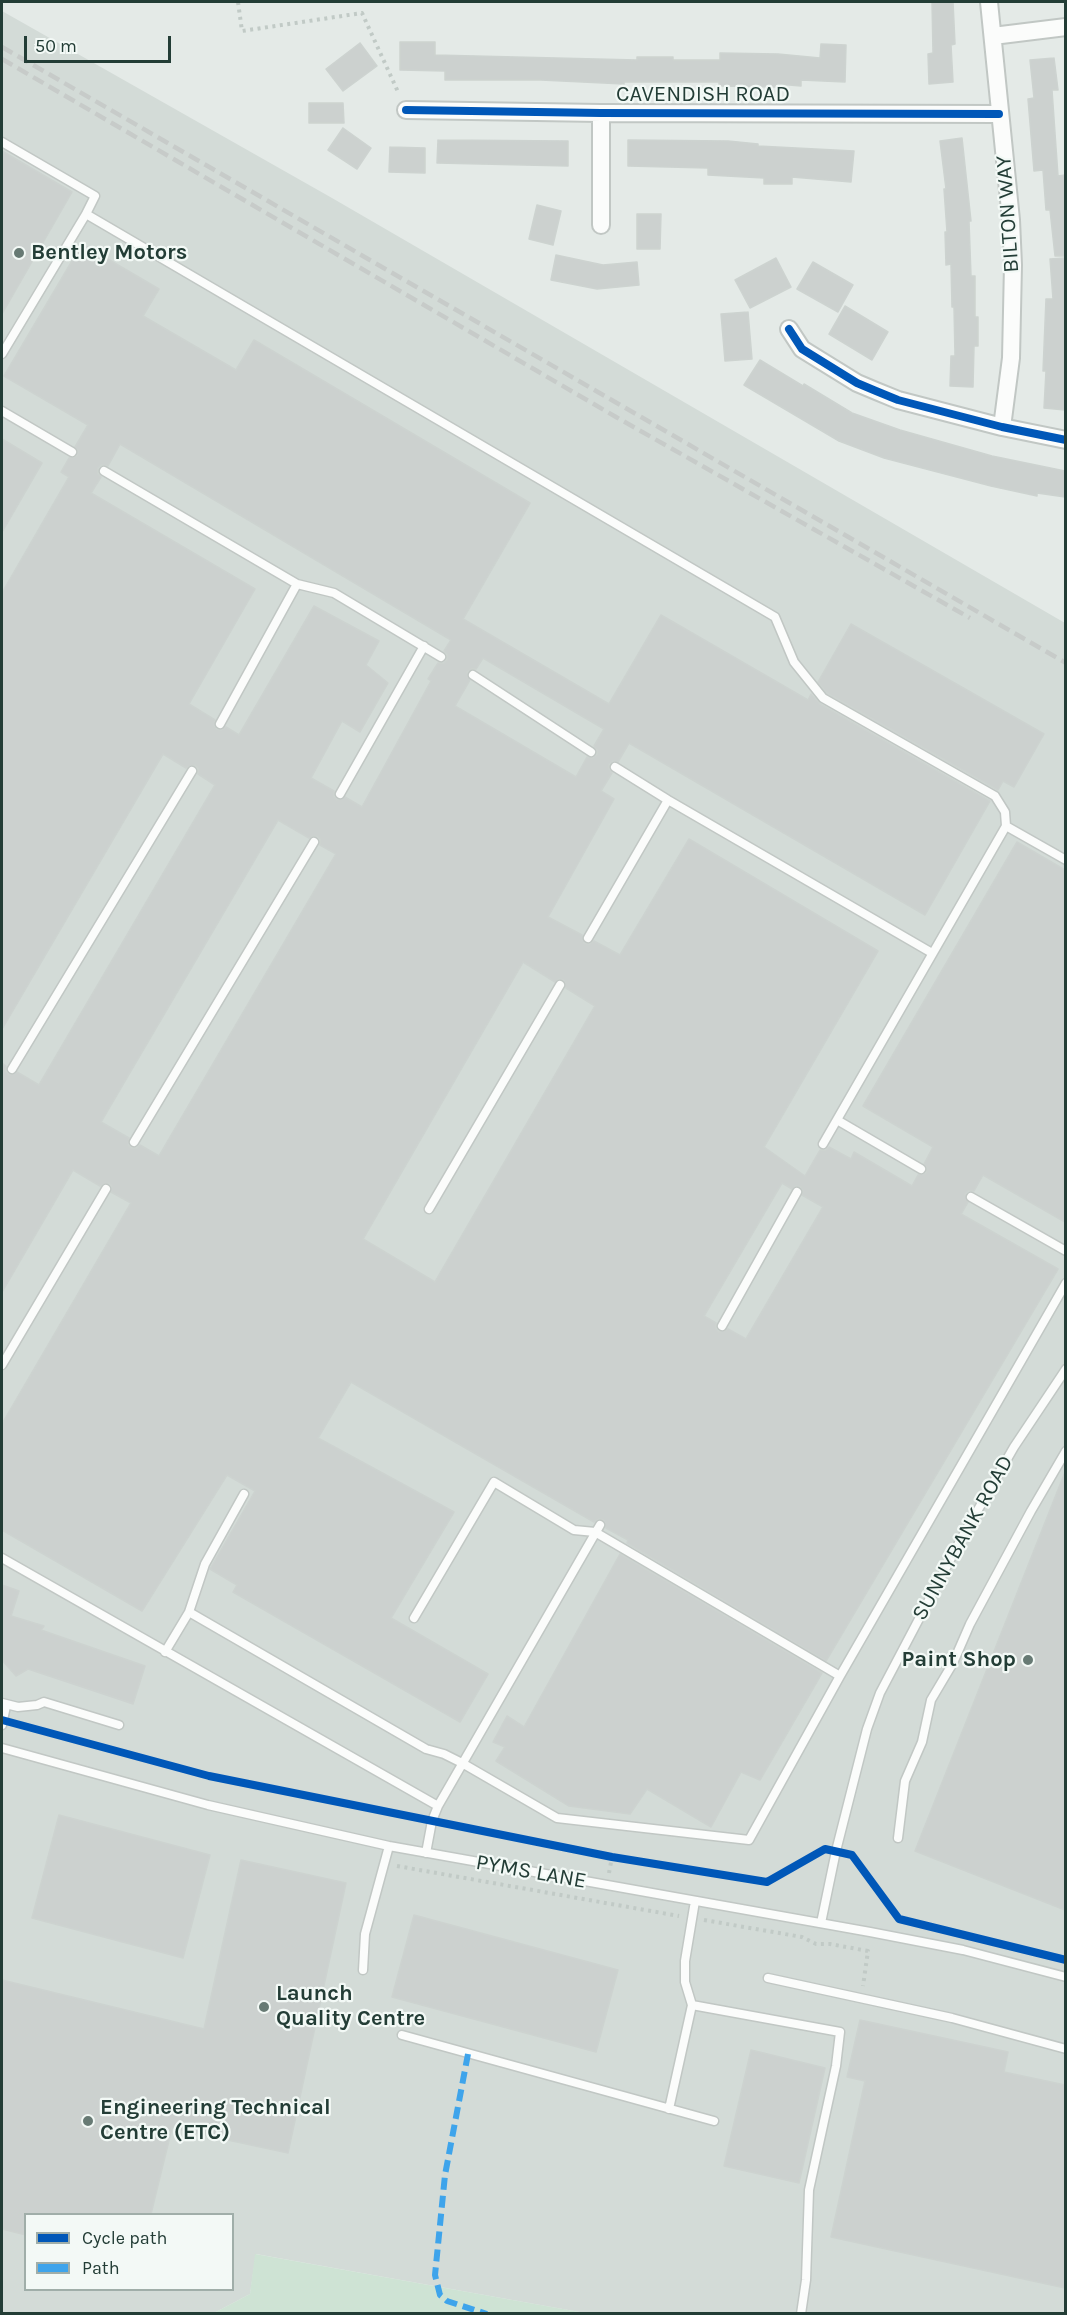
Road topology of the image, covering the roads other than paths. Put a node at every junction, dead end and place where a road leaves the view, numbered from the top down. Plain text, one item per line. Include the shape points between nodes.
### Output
1 (989, 2) edge
2 (1065, 27) edge
3 (993, 36) junction
4 (406, 110) road end
5 (601, 113) junction
6 (999, 114) junction
7 (2, 142) edge
8 (86, 214) junction
9 (601, 225) dead end
10 (789, 329) dead end
11 (2, 354) edge
12 (2, 411) edge
13 (1002, 427) junction
14 (1065, 440) edge
15 (72, 452) dead end
16 (104, 471) dead end
17 (297, 584) junction
18 (424, 646) junction
19 (441, 657) dead end
20 (472, 675) dead end
21 (220, 724) dead end
22 (591, 752) dead end
23 (615, 766) dead end
24 (192, 771) dead end
25 (340, 794) dead end
26 (668, 800) junction
27 (1006, 826) junction
28 (314, 842) dead end
29 (1065, 860) edge
30 (588, 938) dead end
31 (932, 953) junction
32 (560, 985) dead end
33 (12, 1069) dead end
34 (837, 1120) junction
35 (134, 1142) dead end
36 (823, 1144) dead end
37 (921, 1168) dead end
38 (106, 1189) dead end
39 (797, 1192) dead end
40 (971, 1197) dead end
41 (429, 1209) dead end
42 (1065, 1251) edge
43 (1065, 1283) edge
44 (722, 1326) dead end
45 (2, 1365) edge
46 (1065, 1369) edge
47 (1065, 1451) edge
48 (244, 1494) dead end
49 (597, 1528) junction
50 (2, 1558) edge
51 (189, 1612) junction
52 (414, 1618) dead end
53 (165, 1652) junction
54 (840, 1676) junction
55 (4, 1705) edge
56 (2, 1725) edge
57 (119, 1725) dead end
58 (2, 1748) edge
59 (462, 1763) junction
60 (438, 1806) junction
61 (898, 1838) dead end
62 (389, 1846) junction
63 (426, 1853) junction
64 (694, 1901) junction
65 (821, 1923) junction
66 (363, 1970) dead end
67 (1065, 1977) edge
68 (768, 1978) dead end
69 (692, 2005) junction
70 (402, 2035) dead end
71 (1065, 2049) edge
72 (669, 2109) junction
73 (714, 2121) dead end
74 (801, 2313) edge

1 - 3 street, BILTON WAY
2 - 3 street
3 - 6 street, BILTON WAY
4 - 5 street, CAVENDISH ROAD
5 - 6 street, CAVENDISH ROAD
5 - 9 street
6 - 13 street, BILTON WAY via 1013,265 1011,358
7 - 8 lane via 95,196
8 - 11 lane
8 - 27 lane via 775,617 794,662 823,698 995,796 1005,812
10 - 13 street via 802,349 876,392
12 - 15 lane
13 - 14 street
16 - 17 lane
17 - 18 lane via 334,593
17 - 21 lane
18 - 19 lane
18 - 25 lane
20 - 22 lane
23 - 26 lane
24 - 33 lane
26 - 30 lane
26 - 31 lane
27 - 29 lane
27 - 31 lane
28 - 35 lane
31 - 34 lane
32 - 41 lane
34 - 36 lane
34 - 37 lane
38 - 45 lane
39 - 44 lane
40 - 42 lane
43 - 54 lane
46 - 65 lane, SUNNYBANK ROAD via 960,1540 880,1693 867,1729
47 - 61 lane via 931,1700 922,1742 905,1781
48 - 51 lane via 205,1564
49 - 52 lane via 574,1530 494,1482
49 - 54 lane
49 - 59 lane
50 - 53 lane
51 - 53 lane
51 - 59 lane via 426,1749
53 - 60 lane
54 - 59 lane via 748,1840 557,1818
55 - 56 lane
55 - 57 lane via 44,1702
58 - 62 lane, PYMS LANE via 197,1803
59 - 60 lane
60 - 63 lane
62 - 63 lane, PYMS LANE
62 - 66 lane via 365,1934
63 - 64 lane, PYMS LANE
64 - 65 lane, PYMS LANE
64 - 69 lane via 685,1961 685,1982
65 - 67 lane, PYMS LANE via 963,1950
68 - 71 lane via 952,2018
69 - 72 lane
69 - 74 lane via 840,2032 809,2190
70 - 72 lane
72 - 73 lane

